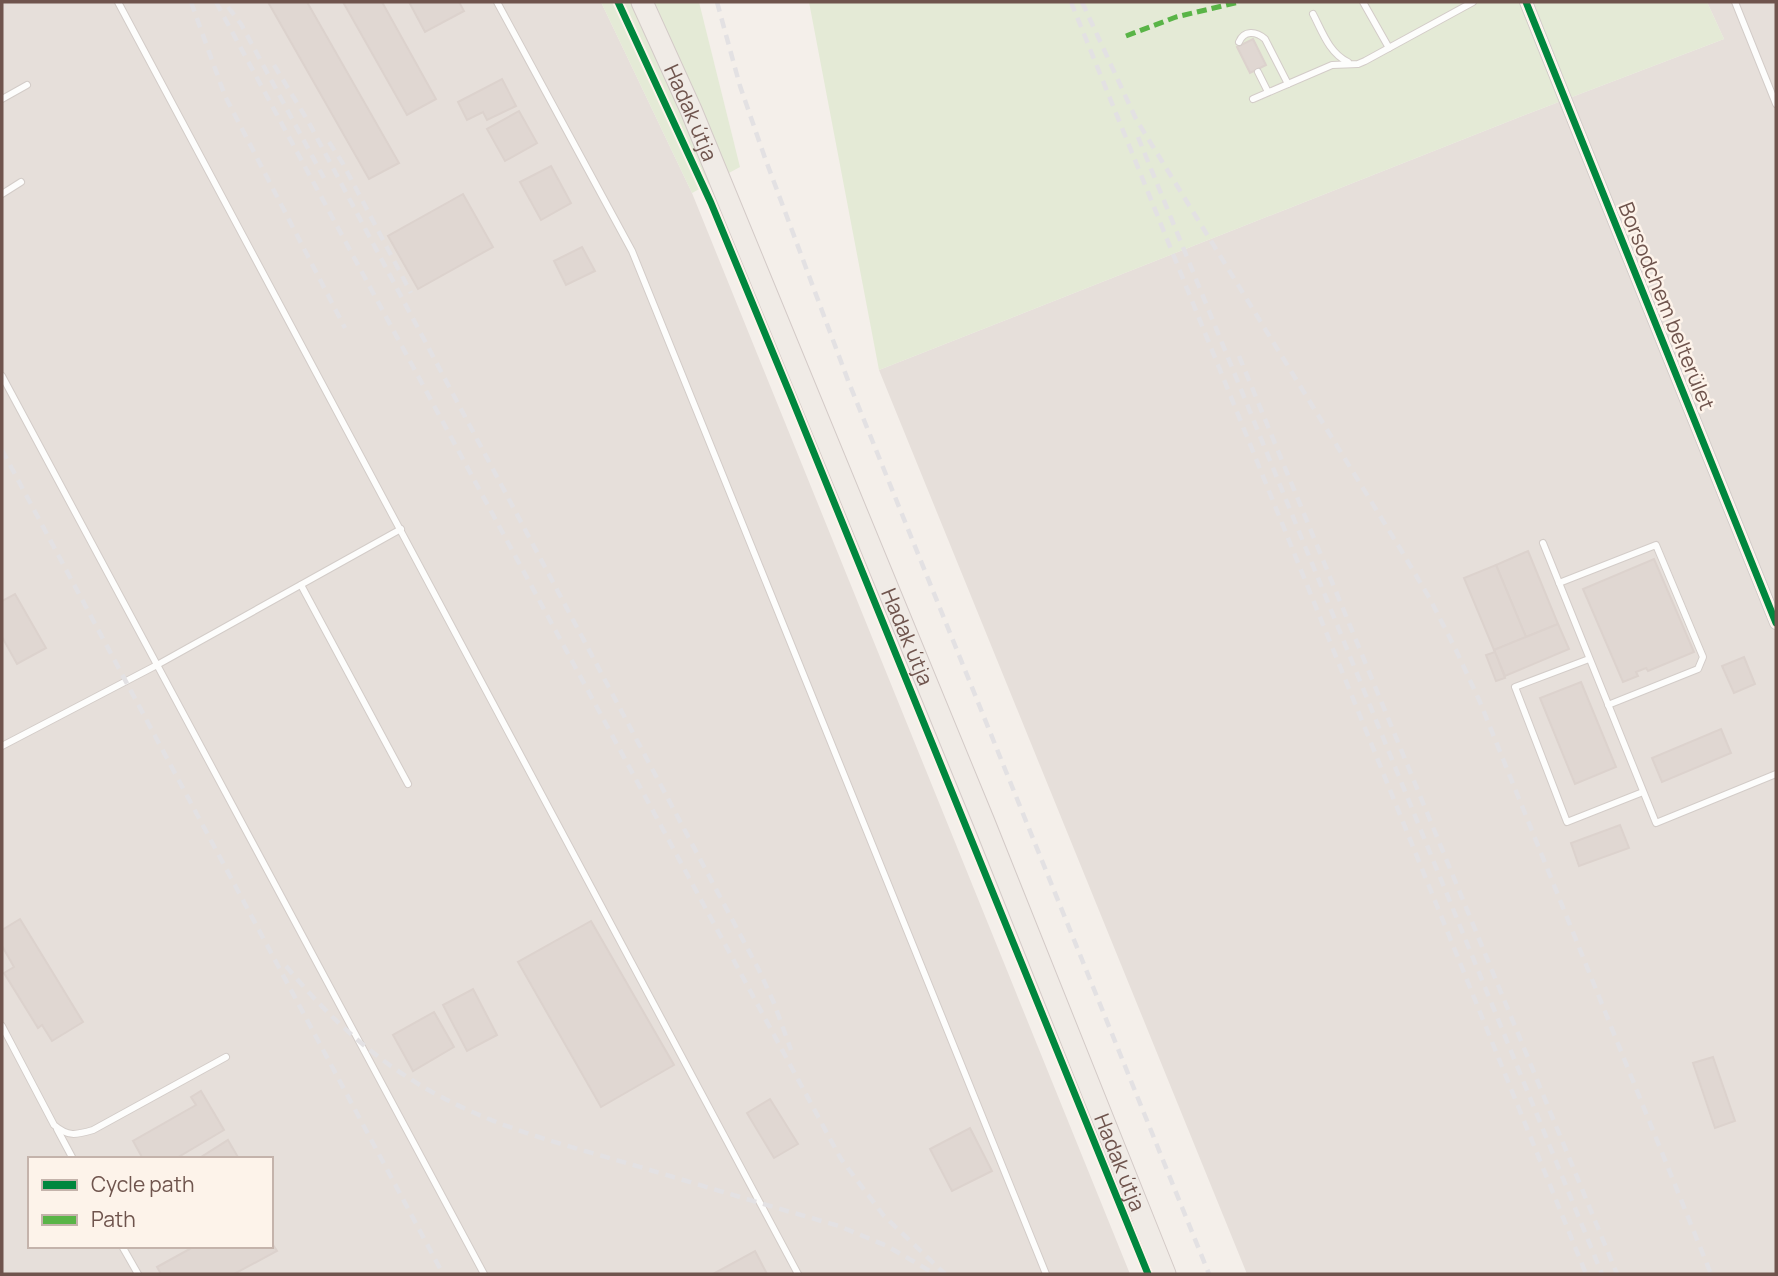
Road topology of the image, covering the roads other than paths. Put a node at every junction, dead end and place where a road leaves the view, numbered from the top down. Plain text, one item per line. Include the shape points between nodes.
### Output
1 (118, 2) edge
2 (497, 2) edge
3 (642, 2) edge
4 (1363, 2) edge
5 (1473, 2) edge
6 (1525, 2) edge
7 (1735, 2) edge
8 (1313, 13) dead end
9 (1239, 42) dead end
10 (1389, 48) junction
11 (1350, 63) junction
12 (1258, 72) dead end
13 (1288, 84) junction
14 (27, 85) dead end
15 (1268, 92) junction
16 (2, 99) edge
17 (1253, 99) dead end
18 (1776, 104) edge
19 (21, 182) dead end
20 (2, 194) edge
21 (2, 376) edge
22 (401, 529) junction
23 (1542, 543) dead end
24 (1559, 583) junction
25 (301, 585) junction
26 (1776, 623) edge
27 (1589, 659) junction
28 (157, 665) junction
29 (1608, 705) junction
30 (2, 746) edge
31 (1776, 774) edge
32 (408, 784) dead end
33 (1643, 792) junction
34 (2, 1026) edge
35 (226, 1057) dead end
36 (54, 1125) junction
37 (72, 1157) edge
38 (123, 1248) edge
39 (135, 1272) edge
40 (484, 1274) edge
41 (798, 1274) edge
42 (1046, 1274) edge
43 (1165, 1274) edge

1 - 22 lane
2 - 42 lane via 632,251
3 - 43 main road, Hadak útja via 691,110 958,758
4 - 10 lane
5 - 10 lane
6 - 26 street, Borsodchem belterület
7 - 18 lane
8 - 11 lane via 1334,52
9 - 13 lane via 1249,33 1262,36
10 - 11 lane via 1358,64
11 - 13 lane via 1332,65
12 - 15 lane
13 - 15 lane
14 - 16 lane
15 - 17 lane
19 - 20 lane
21 - 28 lane
22 - 25 lane
22 - 41 lane
23 - 24 lane
24 - 27 lane
24 - 29 lane via 1656,545 1703,657 1698,669
25 - 28 lane
25 - 32 lane
27 - 29 lane
27 - 33 lane via 1515,687 1567,822
28 - 30 lane
28 - 40 lane
29 - 33 lane
31 - 33 lane via 1656,823
34 - 36 lane
35 - 36 lane via 93,1130 71,1134
36 - 37 lane
38 - 39 lane

